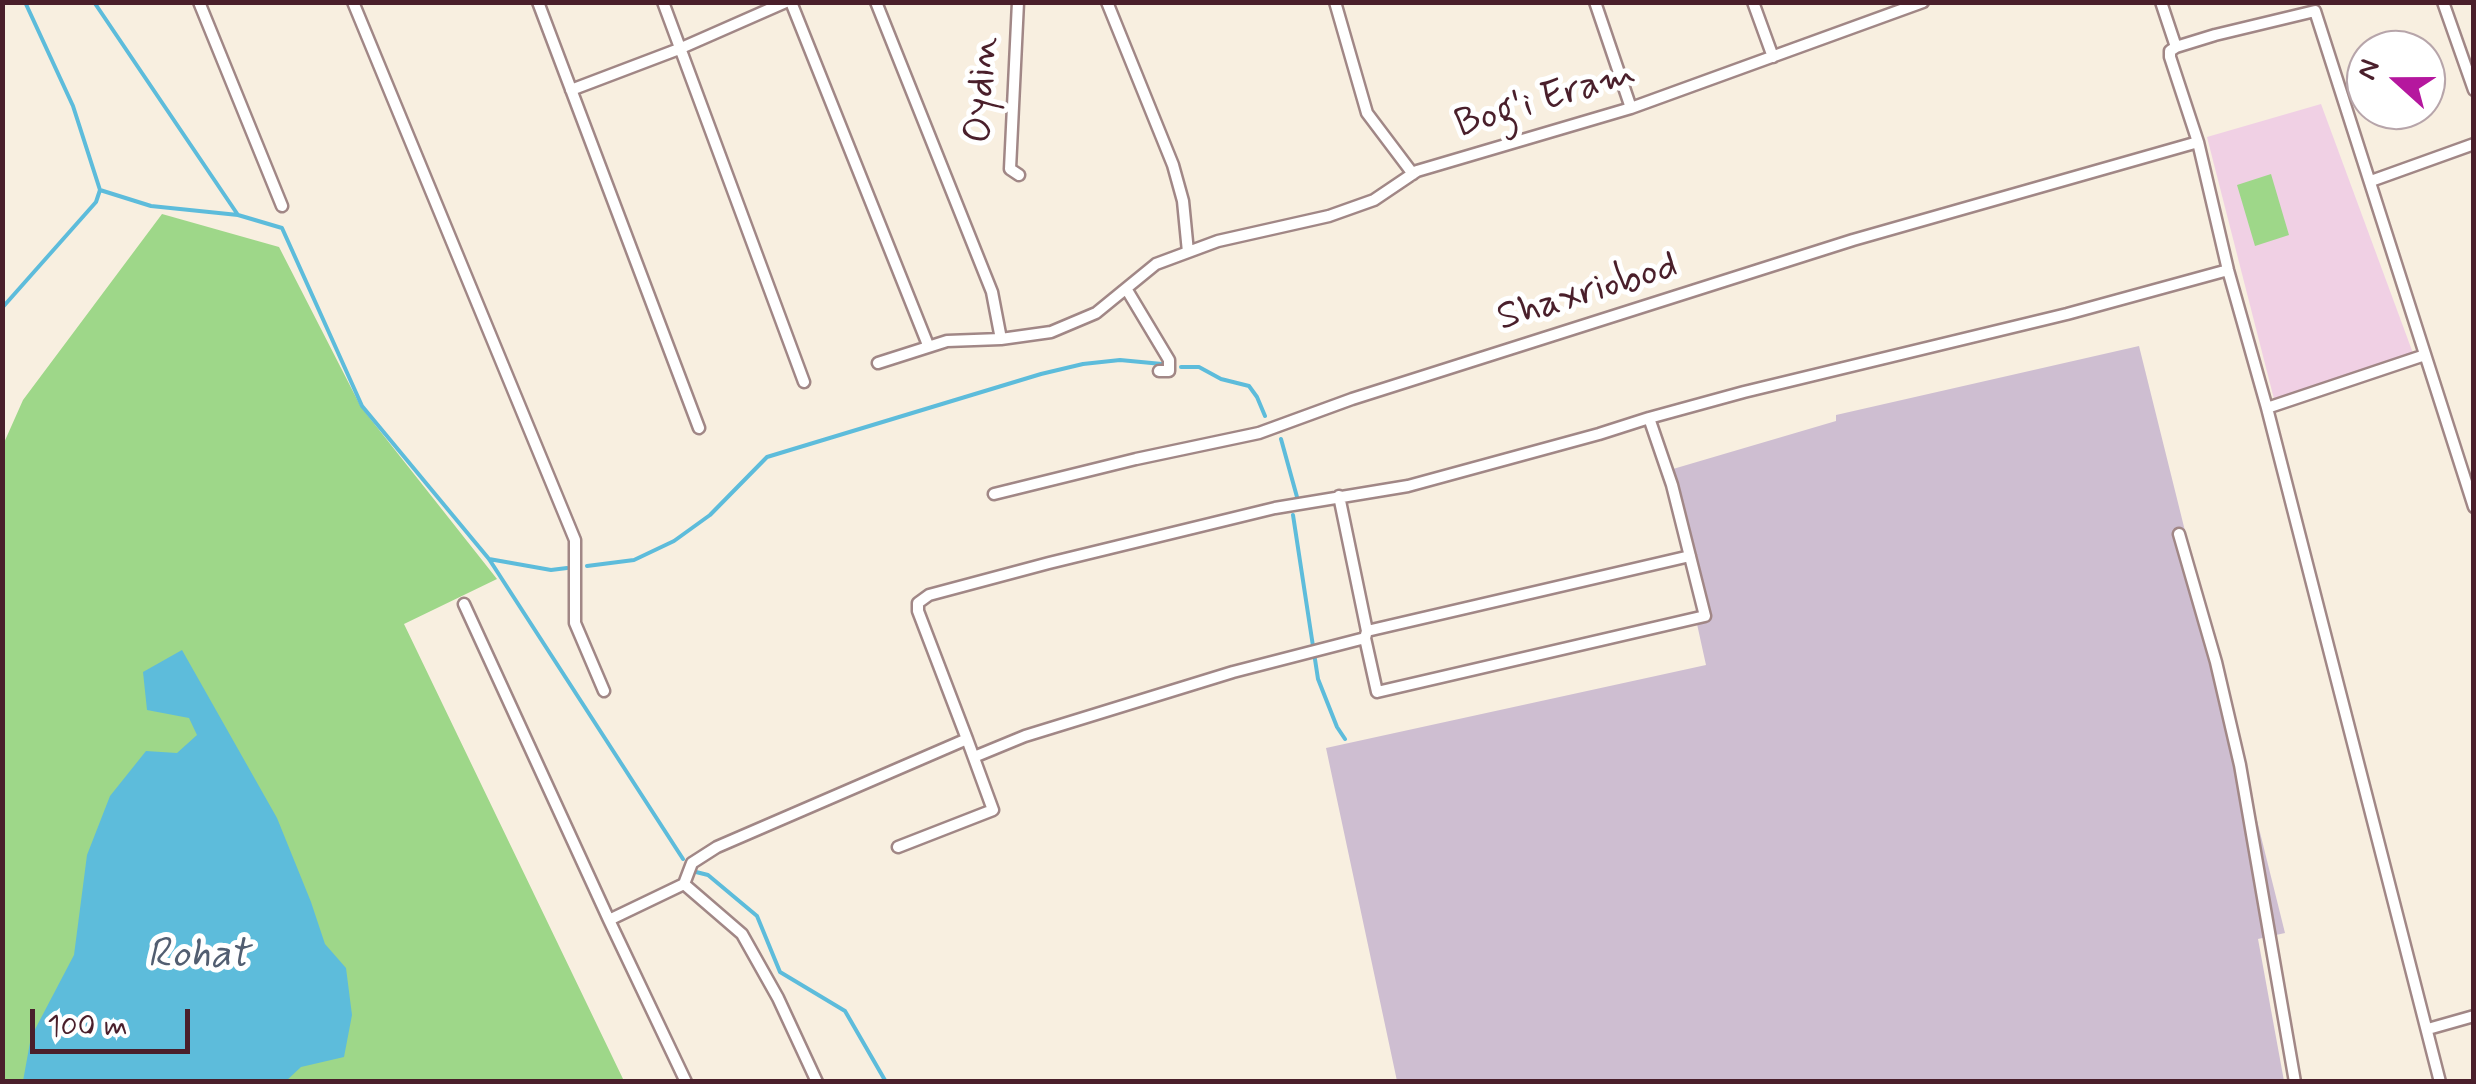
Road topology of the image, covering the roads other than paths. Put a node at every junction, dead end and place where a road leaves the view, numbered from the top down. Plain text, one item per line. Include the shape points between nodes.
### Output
1 (199, 2) edge
2 (353, 2) edge
3 (538, 2) edge
4 (663, 2) edge
5 (788, 2) edge
6 (876, 2) edge
7 (1018, 2) edge
8 (1107, 2) edge
9 (1335, 2) edge
10 (1595, 2) edge
11 (1753, 2) edge
12 (2161, 2) edge
13 (2443, 2) edge
14 (1920, 3) edge
15 (2176, 47) junction
16 (679, 48) junction
17 (1772, 57) junction
18 (571, 90) junction
19 (2474, 90) edge
20 (1631, 108) junction
21 (2198, 142) junction
22 (2474, 144) edge
23 (1414, 174) junction
24 (1019, 175) dead end
25 (2370, 181) junction
26 (282, 206) dead end
27 (1188, 252) junction
28 (2228, 270) junction
29 (1126, 290) junction
30 (1001, 339) junction
31 (928, 345) junction
32 (2425, 355) junction
33 (878, 363) dead end
34 (1159, 371) dead end
35 (804, 382) dead end
36 (2267, 408) junction
37 (1649, 418) junction
38 (700, 428) dead end
39 (994, 494) dead end
40 (1340, 496) junction
41 (2474, 507) edge
42 (2179, 534) dead end
43 (1690, 556) junction
44 (464, 604) dead end
45 (1366, 634) junction
46 (604, 690) dead end
47 (966, 739) junction
48 (974, 757) junction
49 (898, 848) dead end
50 (684, 884) junction
51 (609, 920) junction
52 (2474, 1016) edge
53 (2428, 1029) junction
54 (686, 1082) edge
55 (817, 1082) edge
56 (2295, 1082) edge
57 (2440, 1082) edge

1 - 26 street
2 - 46 street via 575,540 575,624
3 - 18 street
4 - 16 street
5 - 16 street
5 - 31 street
6 - 30 street via 992,292
7 - 24 street, Oydin via 1010,168
8 - 27 street via 1173,165
9 - 23 street via 1367,113
10 - 20 street
11 - 17 street
12 - 15 street
13 - 19 street
14 - 17 street, Bog'i Eram
15 - 21 street via 2170,56
15 - 25 street via 2315,12
16 - 18 street
16 - 35 street
17 - 20 street, Bog'i Eram
18 - 38 street
20 - 23 street, Bog'i Eram
21 - 28 street
21 - 39 street, Shaxriobod via 1853,240 1259,433
22 - 25 street
23 - 27 street, Bog'i Eram via 1374,200 1329,216
25 - 32 street
27 - 29 street, Bog'i Eram via 1156,264
28 - 36 street
28 - 37 street
29 - 30 street, Bog'i Eram via 1096,314 1051,332
29 - 34 street via 1170,360 1170,371
30 - 31 street, Bog'i Eram
31 - 33 street, Bog'i Eram
32 - 36 street
32 - 41 street
36 - 53 street
37 - 40 street via 1408,486
37 - 43 street
40 - 45 street
40 - 47 street via 924,598 918,611
42 - 56 street via 2240,765
43 - 45 street
43 - 45 street via 1705,616 1377,692
44 - 51 street
45 - 48 street
47 - 48 street
47 - 50 street via 717,847 692,862
48 - 49 street via 993,810
50 - 51 street
50 - 55 street via 742,934
51 - 54 street
52 - 53 street
53 - 57 street

